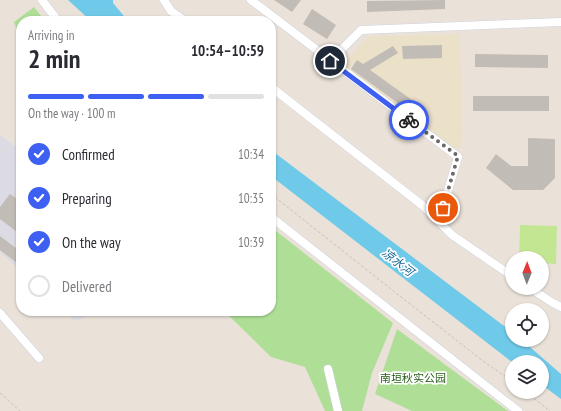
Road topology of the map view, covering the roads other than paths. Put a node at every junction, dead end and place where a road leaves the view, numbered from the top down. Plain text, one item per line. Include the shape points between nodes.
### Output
1 (42, 0) edge
2 (164, 0) edge
3 (251, 0) edge
4 (54, 16) edge
5 (179, 16) edge
6 (272, 16) edge
7 (276, 19) edge
8 (561, 22) edge
9 (330, 61) junction
10 (276, 91) edge
11 (276, 220) edge
12 (439, 221) junction
13 (505, 271) edge
14 (541, 295) edge
15 (561, 307) edge
16 (0, 313) edge
17 (39, 358) dead end
18 (328, 369) dead end
19 (338, 411) edge
20 (518, 411) edge

1 - 4 street
2 - 5 street
3 - 6 street
7 - 9 street
8 - 9 street via 361,30
9 - 12 street via 458,156
10 - 12 street
11 - 20 street
12 - 13 street via 452,235
14 - 15 street
16 - 17 street
18 - 19 street

